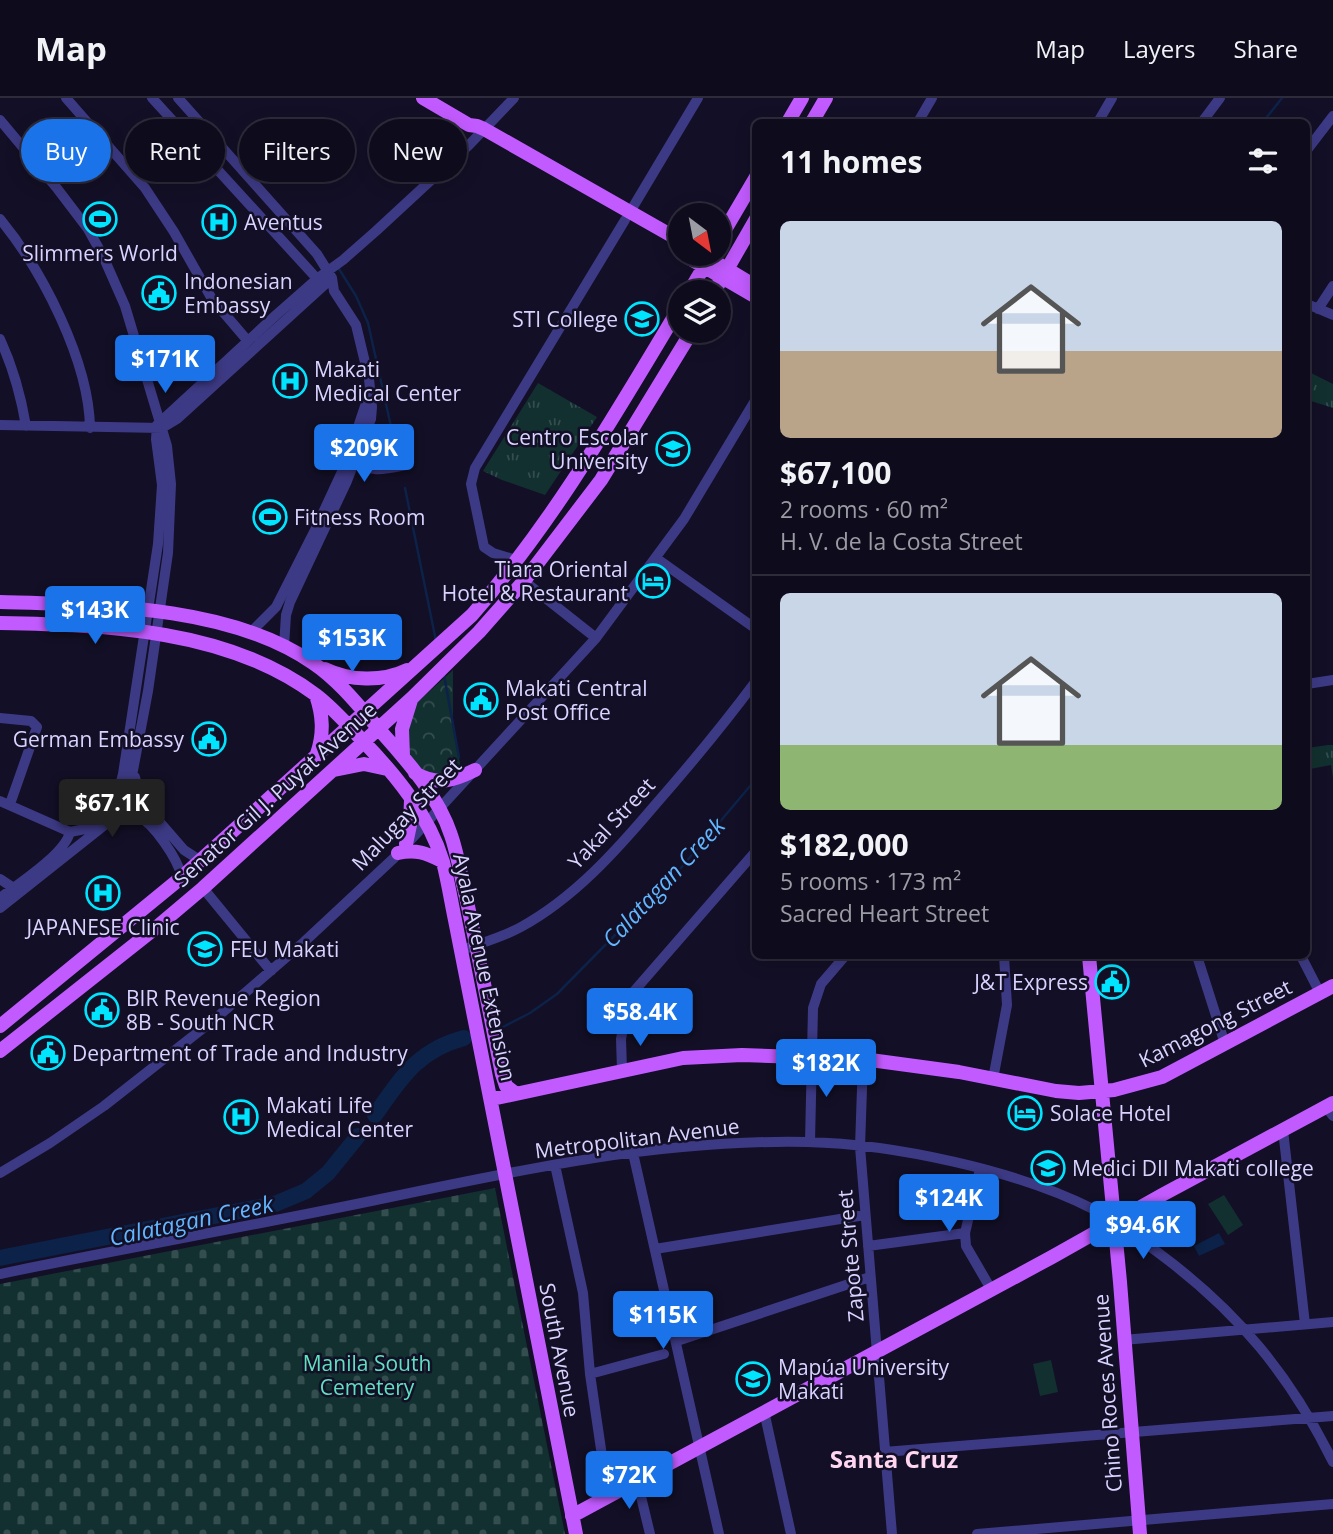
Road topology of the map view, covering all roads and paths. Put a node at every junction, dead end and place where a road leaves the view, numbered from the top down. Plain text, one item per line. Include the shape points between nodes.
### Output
1 (66, 98) edge
2 (152, 98) edge
3 (178, 98) edge
4 (423, 98) edge
5 (514, 98) edge
6 (698, 98) edge
7 (802, 98) edge
8 (826, 98) edge
9 (932, 98) edge
10 (1112, 98) edge
11 (1220, 98) edge
12 (1333, 116) edge
13 (790, 119) edge
14 (814, 119) edge
15 (920, 119) edge
16 (1100, 119) edge
17 (1204, 119) edge
18 (0, 120) edge
19 (477, 130) junction
20 (1310, 146) edge
21 (752, 184) edge
22 (627, 216) junction
23 (732, 218) edge
24 (0, 219) edge
25 (752, 226) edge
26 (668, 236) edge
27 (668, 244) edge
28 (717, 266) edge
29 (725, 273) junction
30 (325, 278) junction
31 (721, 280) edge
32 (752, 284) edge
33 (1333, 286) edge
34 (752, 294) edge
35 (1310, 305) edge
36 (1318, 309) junction
37 (1333, 315) edge
38 (668, 327) edge
39 (0, 339) edge
40 (247, 341) junction
41 (685, 343) edge
42 (752, 406) edge
43 (0, 425) edge
44 (26, 426) junction
45 (159, 426) junction
46 (90, 428) junction
47 (351, 461) junction
48 (406, 465) dead end
49 (372, 470) junction
50 (347, 481) junction
51 (656, 558) junction
52 (516, 560) junction
53 (524, 581) junction
54 (0, 602) edge
55 (154, 611) junction
56 (0, 623) edge
57 (752, 626) edge
58 (251, 632) junction
59 (150, 633) junction
60 (596, 638) junction
61 (284, 646) junction
62 (314, 663) junction
63 (420, 664) junction
64 (1333, 680) edge
65 (1310, 684) edge
66 (752, 686) edge
67 (316, 695) junction
68 (412, 698) junction
69 (364, 712) junction
70 (0, 718) edge
71 (349, 726) junction
72 (378, 728) junction
73 (364, 742) junction
74 (316, 755) junction
75 (403, 756) junction
76 (387, 769) junction
77 (134, 770) junction
78 (475, 770) junction
79 (330, 772) junction
80 (414, 772) junction
81 (411, 799) junction
82 (5, 802) edge
83 (120, 805) junction
84 (439, 808) junction
85 (151, 812) junction
86 (426, 822) junction
87 (70, 832) junction
88 (402, 849) junction
89 (752, 856) edge
90 (201, 860) junction
91 (442, 861) junction
92 (182, 877) junction
93 (0, 879) edge
94 (203, 888) junction
95 (17, 890) junction
96 (0, 898) edge
97 (0, 908) edge
98 (469, 948) junction
99 (842, 959) edge
100 (1004, 959) edge
101 (1089, 959) edge
102 (1198, 959) edge
103 (1303, 959) edge
104 (271, 971) junction
105 (1333, 986) edge
106 (1320, 993) junction
107 (0, 1026) edge
108 (1225, 1044) junction
109 (0, 1051) edge
110 (811, 1056) junction
111 (863, 1059) junction
112 (622, 1070) junction
113 (502, 1074) junction
114 (993, 1079) junction
115 (1101, 1092) junction
116 (515, 1093) junction
117 (492, 1099) junction
118 (1331, 1109) edge
119 (1283, 1130) junction
120 (810, 1142) junction
121 (860, 1147) junction
122 (633, 1153) junction
123 (555, 1165) junction
124 (980, 1169) junction
125 (0, 1173) edge
126 (505, 1174) junction
127 (865, 1215) junction
128 (1113, 1222) junction
129 (965, 1233) junction
130 (868, 1246) junction
131 (655, 1249) junction
132 (0, 1274) edge
133 (870, 1277) junction
134 (991, 1289) junction
135 (1333, 1322) edge
136 (1305, 1324) junction
137 (1245, 1331) junction
138 (1124, 1340) junction
139 (677, 1341) junction
140 (877, 1352) junction
141 (664, 1354) dead end
142 (590, 1374) junction
143 (764, 1411) junction
144 (1333, 1416) edge
145 (1311, 1418) junction
146 (1132, 1432) junction
147 (700, 1446) junction
148 (884, 1452) junction
149 (1333, 1462) edge
150 (637, 1480) junction
151 (608, 1497) junction
152 (1333, 1504) edge
153 (572, 1516) junction
154 (1139, 1528) edge
155 (576, 1534) edge
156 (650, 1534) edge
157 (719, 1534) edge
158 (791, 1534) edge
159 (892, 1534) edge
160 (977, 1534) edge

1 - 40 street via 145,188 212,299
2 - 30 street
3 - 30 street via 302,234
4 - 19 main road
5 - 19 street
6 - 22 street
7 - 13 main road
8 - 14 main road
9 - 15 street
10 - 16 street
11 - 17 street
12 - 20 street
18 - 45 street via 57,187 103,256 125,306
19 - 22 main road
19 - 30 street
21 - 23 main road
22 - 26 main road
22 - 27 main road
22 - 52 street via 475,468 471,487 484,547
24 - 46 street via 29,259 66,332 86,392
25 - 29 main road
28 - 29 main road
29 - 31 main road
29 - 32 main road
29 - 34 main road
30 - 40 street
30 - 45 street via 177,419
30 - 47 street via 356,325 370,391
33 - 36 street
35 - 36 street
36 - 37 street
38 - 52 main road, Senator Gil J. Puyat Avenue via 581,472
39 - 44 street
40 - 45 street
41 - 53 main road, Senator Gil J. Puyat Avenue via 601,480
42 - 51 street, Malugay Street
43 - 44 street
44 - 46 street
45 - 46 street
45 - 55 street via 162,485
47 - 49 street
47 - 50 street
47 - 58 street via 276,607
48 - 49 street
49 - 50 street via 356,473
50 - 61 street via 290,601
51 - 57 street
51 - 60 street, Malugay Street
52 - 63 main road, Senator Gil J. Puyat Avenue via 472,615
53 - 60 street
53 - 68 main road, Senator Gil J. Puyat Avenue
54 - 55 main road
55 - 58 main road
55 - 59 street
56 - 59 main road, Ayala Avenue Extension
58 - 61 main road
59 - 67 main road, Ayala Avenue Extension via 252,659
59 - 77 street
59 - 83 street
60 - 78 street, Malugay Street
61 - 62 main road
62 - 63 main road via 331,672 366,679
62 - 69 main road, Ayala Avenue Extension
63 - 69 main road, Senator Gil J. Puyat Avenue
64 - 65 street
66 - 98 street, Yakal Street via 604,862 519,929
67 - 71 main road, Ayala Avenue Extension
67 - 74 main road via 323,731
68 - 72 main road, Senator Gil J. Puyat Avenue
68 - 75 main road via 402,729
69 - 71 main road, Senator Gil J. Puyat Avenue
69 - 72 main road, Ayala Avenue Extension
70 - 82 street via 37,727
71 - 73 main road, Ayala Avenue Extension
71 - 74 main road, Senator Gil J. Puyat Avenue
72 - 73 main road, Senator Gil J. Puyat Avenue
72 - 75 main road, Ayala Avenue Extension
73 - 76 main road, Ayala Avenue Extension
73 - 79 main road, Senator Gil J. Puyat Avenue
74 - 90 main road, Senator Gil J. Puyat Avenue
75 - 80 main road, Ayala Avenue Extension
76 - 79 main road via 364,764
76 - 81 main road, Ayala Avenue Extension
77 - 83 street
77 - 85 street via 139,792
78 - 80 main road via 442,782
78 - 84 street, Malugay Street
79 - 94 main road, Senator Gil J. Puyat Avenue
80 - 84 main road, Ayala Avenue Extension
81 - 86 main road, Ayala Avenue Extension
81 - 88 main road via 410,825
82 - 87 street
83 - 85 street
83 - 87 street via 85,829
83 - 92 street via 146,821 175,857
83 - 95 street
84 - 86 street, Malugay Street
84 - 98 main road, Ayala Avenue Extension via 452,836
85 - 90 street via 184,850
86 - 88 street, Malugay Street
86 - 91 main road, Ayala Avenue Extension
87 - 95 street via 68,841
88 - 91 main road
88 - 104 street, Malugay Street
89 - 112 street via 629,997 621,1039
90 - 92 main road, Senator Gil J. Puyat Avenue
91 - 98 main road, Ayala Avenue Extension
92 - 107 main road, Senator Gil J. Puyat Avenue
93 - 95 street
94 - 104 street
94 - 109 main road, Senator Gil J. Puyat Avenue
95 - 96 street
95 - 97 street
98 - 113 main road, Ayala Avenue Extension
98 - 117 main road, Ayala Avenue Extension
99 - 110 street via 821,984 813,1008
100 - 114 street via 1007,1005
101 - 115 main road, Chino Roces Avenue
102 - 108 street
103 - 106 street
104 - 125 street, Malugay Street via 104,1106
105 - 106 main road, Kamagong Street
106 - 108 main road, Kamagong Street
108 - 115 main road, Kamagong Street via 1162,1077
110 - 111 main road, Kamagong Street
110 - 112 main road, Kamagong Street via 697,1056
110 - 120 street
111 - 114 main road, Kamagong Street
111 - 121 street, Zapote Street
112 - 116 main road, Kamagong Street
113 - 116 main road, Ayala Avenue Extension
113 - 117 main road, Ayala Avenue Extension
114 - 115 main road, Kamagong Street via 1056,1091
115 - 128 main road, Chino Roces Avenue
116 - 117 main road, Kamagong Street
117 - 126 main road, Ayala Avenue Extension
118 - 119 main road
119 - 128 main road
119 - 136 street
120 - 121 street, Metropolitan Avenue
120 - 122 street, Metropolitan Avenue via 714,1144
121 - 124 street, Metropolitan Avenue
121 - 127 street, Zapote Street
122 - 123 street, Metropolitan Avenue
122 - 131 street
123 - 126 street, Metropolitan Avenue
123 - 142 street via 583,1293
124 - 128 street, Metropolitan Avenue via 1094,1209
124 - 129 street
126 - 132 street, Metropolitan Avenue
126 - 153 main road, South Avenue
127 - 130 street, Zapote Street
127 - 131 street
128 - 134 main road
128 - 137 street, Metropolitan Avenue via 1189,1276
128 - 138 main road, Chino Roces Avenue
129 - 130 street
129 - 134 street via 966,1245
130 - 133 street, Zapote Street
131 - 139 street
133 - 139 street
133 - 140 street, Zapote Street
134 - 140 main road
135 - 136 street
136 - 137 street
137 - 138 street
137 - 145 street, Metropolitan Avenue
138 - 146 main road, Chino Roces Avenue
139 - 147 street
140 - 143 main road
140 - 148 street, Zapote Street
141 - 142 street
142 - 151 street
143 - 147 main road
143 - 158 street
144 - 145 street
145 - 146 street
145 - 149 street, Metropolitan Avenue
146 - 148 street
146 - 154 main road, Chino Roces Avenue
147 - 150 main road
147 - 157 street
148 - 159 street, Zapote Street
150 - 151 main road
150 - 156 street
151 - 153 main road
152 - 154 street
153 - 155 main road, South Avenue
154 - 160 street

